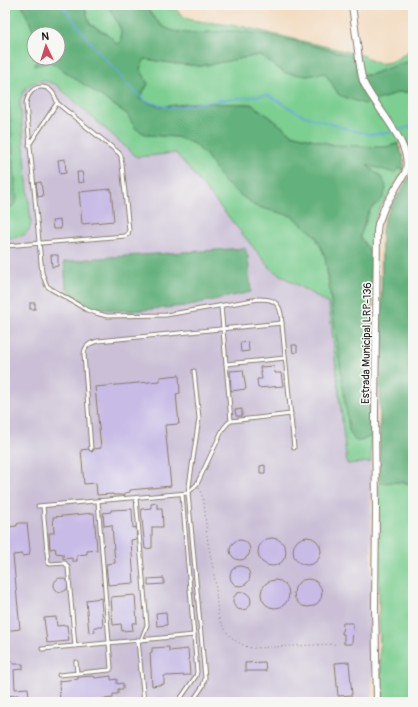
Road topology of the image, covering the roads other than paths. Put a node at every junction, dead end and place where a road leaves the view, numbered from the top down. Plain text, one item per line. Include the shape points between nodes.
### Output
1 (352, 5) edge
2 (57, 103) junction
3 (29, 145) junction
4 (40, 244) junction
5 (5, 246) edge
6 (221, 306) junction
7 (282, 323) junction
8 (223, 329) junction
9 (285, 358) junction
10 (226, 364) junction
11 (194, 371) dead end
12 (290, 414) junction
13 (231, 421) junction
14 (294, 448) dead end
15 (91, 449) dead end
16 (188, 493) junction
17 (182, 494) junction
18 (136, 498) junction
19 (98, 501) junction
20 (38, 506) dead end
21 (42, 506) junction
22 (194, 635) junction
23 (140, 640) junction
24 (109, 643) junction
25 (75, 646) junction
26 (42, 649) dead end
27 (76, 662) dead end
28 (77, 673) junction
29 (59, 676) dead end
30 (144, 702) edge
31 (178, 702) edge
32 (192, 702) edge
33 (377, 702) edge

1 - 33 street, Estrada Municipal LRP-136 via 364,82 400,140 408,161 405,173 381,214 377,231
2 - 3 lane
2 - 3 lane via 54,93 48,88 38,88 29,93 26,104
2 - 4 lane via 119,153 129,230 125,236
3 - 4 lane
4 - 5 lane
4 - 6 lane via 42,273 47,286 96,313 107,316 160,316
6 - 7 lane via 259,299 274,301 279,307
6 - 8 lane
7 - 8 lane
7 - 9 lane
8 - 10 lane
8 - 15 lane via 98,342 87,346 84,354
9 - 10 lane
9 - 12 lane
10 - 13 lane
11 - 16 lane via 199,418
12 - 13 lane
12 - 14 lane
13 - 16 lane via 223,429 197,484
16 - 17 lane
16 - 32 lane via 205,678 203,686
17 - 18 lane
17 - 22 lane
18 - 19 lane
18 - 23 lane via 147,625
19 - 21 lane
19 - 24 lane
20 - 21 lane
21 - 25 lane via 48,563 65,563 68,567
22 - 23 lane
22 - 31 lane via 197,674
23 - 24 lane
23 - 30 lane
24 - 25 lane
24 - 28 lane via 111,669
25 - 26 lane
27 - 28 lane
28 - 29 lane

